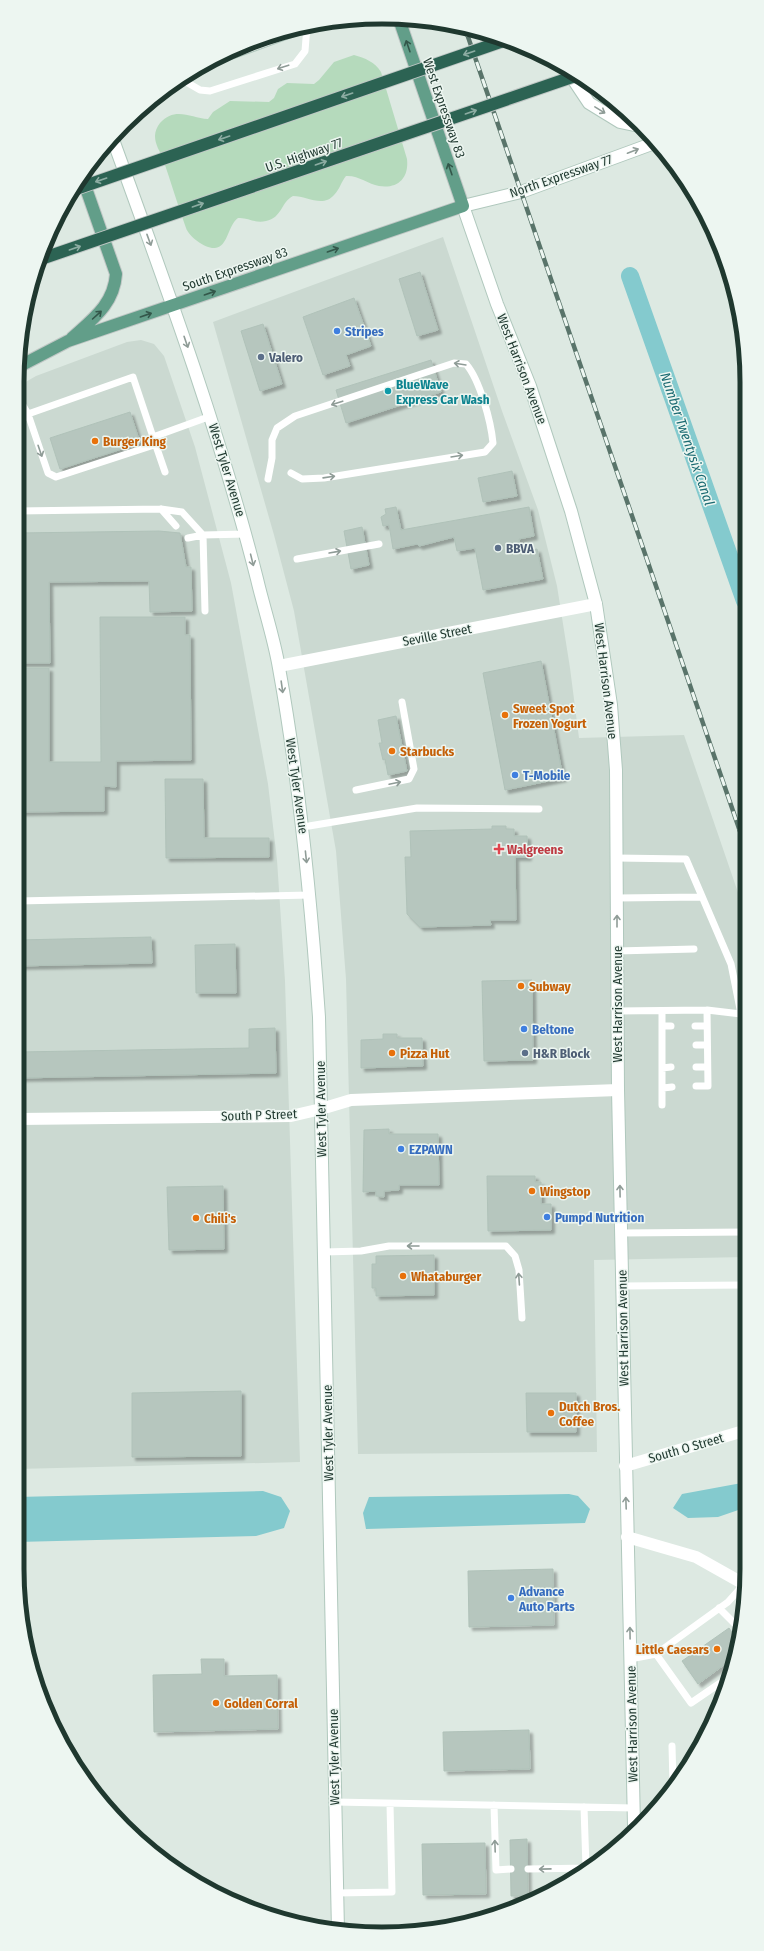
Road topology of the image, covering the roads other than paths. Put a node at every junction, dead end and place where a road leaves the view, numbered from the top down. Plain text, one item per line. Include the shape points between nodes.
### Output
1 (401, 25) edge
2 (306, 32) edge
3 (497, 43) edge
4 (570, 78) edge
5 (573, 79) edge
6 (186, 82) edge
7 (630, 124) edge
8 (115, 144) edge
9 (650, 145) edge
10 (84, 183) edge
11 (82, 187) edge
12 (463, 206) junction
13 (47, 257) edge
14 (173, 305) junction
15 (68, 342) junction
16 (25, 364) edge
17 (24, 407) edge
18 (28, 414) junction
19 (211, 416) junction
20 (24, 418) edge
21 (153, 437) junction
22 (165, 472) dead end
23 (291, 473) dead end
24 (268, 479) dead end
25 (161, 509) junction
26 (24, 511) edge
27 (176, 526) dead end
28 (246, 534) junction
29 (203, 535) junction
30 (188, 538) dead end
31 (378, 544) dead end
32 (297, 558) dead end
33 (596, 604) junction
34 (205, 611) dead end
35 (279, 666) junction
36 (402, 702) dead end
37 (356, 790) dead end
38 (539, 809) dead end
39 (303, 827) junction
40 (616, 858) junction
41 (310, 895) junction
42 (702, 897) junction
43 (617, 898) junction
44 (24, 901) edge
45 (694, 949) dead end
46 (617, 951) junction
47 (740, 1002) edge
48 (707, 1010) junction
49 (617, 1011) junction
50 (662, 1012) junction
51 (740, 1015) edge
52 (662, 1026) junction
53 (671, 1026) dead end
54 (695, 1026) dead end
55 (707, 1026) junction
56 (696, 1045) dead end
57 (707, 1045) junction
58 (662, 1046) junction
59 (671, 1046) dead end
60 (672, 1067) dead end
61 (696, 1067) dead end
62 (707, 1067) junction
63 (662, 1068) junction
64 (696, 1086) dead end
65 (672, 1087) dead end
66 (663, 1088) junction
67 (618, 1090) junction
68 (662, 1105) dead end
69 (321, 1109) junction
70 (24, 1119) edge
71 (740, 1232) edge
72 (621, 1233) junction
73 (324, 1252) junction
74 (740, 1285) edge
75 (622, 1286) junction
76 (522, 1318) dead end
77 (740, 1432) edge
78 (625, 1466) junction
79 (627, 1537) junction
80 (739, 1581) edge
81 (739, 1590) edge
82 (719, 1608) junction
83 (736, 1624) edge
84 (656, 1654) junction
85 (630, 1659) junction
86 (722, 1682) edge
87 (672, 1746) dead end
88 (673, 1778) edge
89 (335, 1802) junction
90 (390, 1804) junction
91 (494, 1805) junction
92 (584, 1807) junction
93 (634, 1808) junction
94 (634, 1823) edge
95 (588, 1862) edge
96 (579, 1868) edge
97 (528, 1869) dead end
98 (511, 1870) dead end
99 (337, 1893) junction
100 (338, 1924) edge

12 -> 1 main road, West Expressway 83
2 -> 6 lane via 304,51 295,64 210,91 200,90
3 -> 11 highway, bridge
13 -> 4 highway, U.S. Highway 77, bridge
5 -> 7 main road via 589,103 620,122
8 -> 14 main road, West Tyler Avenue
12 -> 9 main road, North Expressway 77 via 521,192
15 -> 10 main road via 104,309 115,286 116,274
14 -> 12 main road, South Expressway 83
12 - 33 main road, West Harrison Avenue via 497,304 530,386 571,511
15 -> 14 main road, South Expressway 83
14 -> 19 main road, West Tyler Avenue
15 - 16 main road, South Expressway 83
17 - 18 lane
18 - 20 lane
18 - 21 lane via 133,377
18 -> 21 lane via 48,473 56,477 151,446
19 - 21 lane
19 - 28 main road, West Tyler Avenue
21 - 22 lane
23 -> 24 lane via 302,479 324,478 485,452 493,443 492,429 474,373 466,364 454,363 295,416 277,428 272,440
25 - 26 lane
25 - 27 lane
25 - 29 lane via 182,512
28 - 29 lane
28 -> 35 main road, West Tyler Avenue
29 - 30 lane
29 - 34 lane
32 -> 31 lane
33 - 35 main road, Seville Street
33 - 40 main road, West Harrison Avenue via 611,705 616,770
35 -> 39 main road, West Tyler Avenue
37 -> 36 lane via 409,779 414,770
38 - 39 lane via 417,808
39 -> 41 main road, West Tyler Avenue
40 - 42 lane via 686,859
40 - 43 main road, West Harrison Avenue
41 - 44 lane
41 - 69 main road, West Tyler Avenue via 319,1017
42 - 43 lane
42 - 47 lane via 731,964
46 -> 43 main road, West Harrison Avenue
45 - 46 lane
46 - 49 main road, West Harrison Avenue
48 - 50 lane
48 - 51 lane
48 - 55 lane
49 - 50 lane
49 - 67 main road, West Harrison Avenue
50 - 52 lane
52 - 53 lane
52 - 58 lane
54 - 55 lane
55 - 57 lane
56 - 57 lane
57 - 62 lane
58 - 59 lane
58 - 63 lane
60 - 63 lane
61 - 62 lane
62 - 64 lane via 708,1086
63 - 66 lane
65 - 66 lane
66 - 68 lane
67 - 69 main road, South P Street via 351,1100
72 -> 67 main road, West Harrison Avenue
69 - 70 main road, South P Street via 291,1116
69 - 73 main road, West Tyler Avenue
71 - 72 lane
72 - 75 main road, West Harrison Avenue
76 -> 73 lane via 515,1256 506,1246 389,1246 361,1251
73 - 89 main road, West Tyler Avenue
74 - 75 lane
75 - 78 main road, West Harrison Avenue
77 - 78 main road, South O Street
79 -> 78 main road, West Harrison Avenue
79 - 80 main road via 696,1557
85 -> 79 main road, West Harrison Avenue
81 - 82 lane
82 - 83 lane
82 - 84 lane
84 - 85 lane
84 - 86 lane via 691,1703
85 - 93 main road, West Harrison Avenue
87 - 88 lane
89 - 90 lane
89 - 99 main road, West Tyler Avenue
90 - 91 lane
90 - 99 lane via 392,1892
91 - 92 lane
98 -> 91 lane via 496,1870
92 - 93 lane
92 - 95 lane
93 - 94 main road, West Harrison Avenue
96 -> 97 lane
99 - 100 main road, West Tyler Avenue

